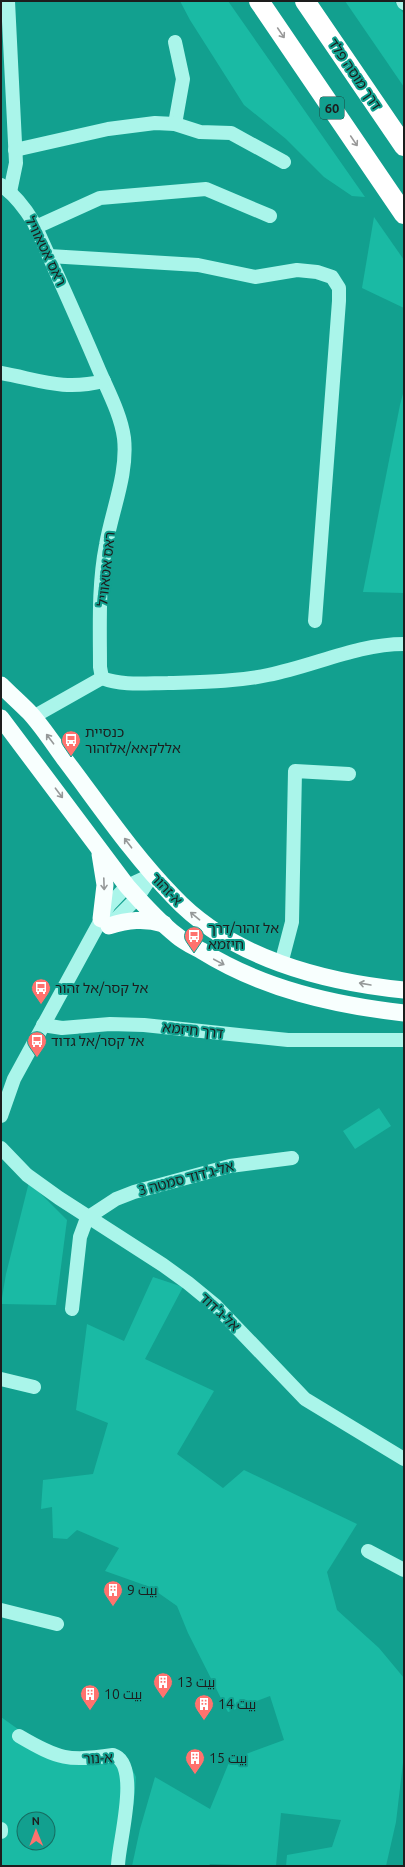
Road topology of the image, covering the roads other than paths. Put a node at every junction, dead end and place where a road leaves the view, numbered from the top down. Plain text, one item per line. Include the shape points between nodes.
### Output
1 (8, 1) edge
2 (259, 1) edge
3 (306, 1) edge
4 (175, 42) dead end
5 (175, 124) junction
6 (404, 146) edge
7 (15, 150) junction
8 (284, 162) dead end
9 (6, 188) edge
10 (404, 214) edge
11 (270, 216) dead end
12 (36, 227) junction
13 (49, 256) junction
14 (1, 373) edge
15 (104, 381) junction
16 (314, 621) dead end
17 (404, 644) edge
18 (102, 678) junction
19 (1, 685) edge
20 (1, 718) edge
21 (33, 718) junction
22 (349, 774) dead end
23 (99, 850) junction
24 (153, 874) junction
25 (132, 892) junction
26 (105, 922) junction
27 (164, 925) junction
28 (281, 964) junction
29 (404, 990) edge
30 (404, 1013) edge
31 (43, 1025) junction
32 (404, 1040) edge
33 (14, 1079) junction
34 (1, 1096) edge
35 (1, 1116) edge
36 (1, 1148) edge
37 (292, 1158) dead end
38 (1, 1164) edge
39 (27, 1175) junction
40 (88, 1218) junction
41 (72, 1309) dead end
42 (1, 1379) edge
43 (34, 1387) dead end
44 (404, 1459) edge
45 (368, 1551) dead end
46 (404, 1570) edge
47 (1, 1610) edge
48 (57, 1624) dead end
49 (19, 1736) dead end
50 (118, 1866) edge

1 - 7 street
2 -> 10 highway, 60
3 - 6 highway, דרך מוסה פלד
4 - 5 street via 183,79
5 - 7 street via 155,123 108,129
5 - 8 street via 200,132 231,133
7 - 9 street via 16,162
9 - 12 street, ראס אטאוויל via 26,210
11 - 12 street via 206,190 100,198
12 - 13 street, ראס אטאוויל
13 - 15 street, ראס אטאוויל
13 - 16 street via 198,265 255,277 297,270 332,277 339,288 339,301
14 - 15 street via 61,386
15 - 18 street, ראס אטאוויל via 119,419 124,438 124,456 105,546 101,593
17 - 18 street via 370,646 268,675 240,680 144,684
18 - 21 street
19 - 21 main road, א-זהור
20 -> 23 main road, א-זהור
24 -> 21 main road, א-זהור
22 - 28 street via 294,771 292,922
23 - 25 main road, א-זהור
23 -> 26 main road via 105,885
24 - 25 street
28 -> 24 main road, א-זהור via 265,959 207,926 174,898
25 - 26 street via 109,905
25 - 27 main road, א-זהור
26 - 27 main road via 145,920
26 - 31 street
27 -> 30 main road, א-זהור via 176,936 220,962 267,983 354,1006
29 -> 28 main road, א-זהור via 346,980
31 - 32 street, דרך חיזמא via 62,1028 110,1024 144,1025 269,1039
31 - 33 street
33 - 34 street
33 - 35 street
36 - 39 street, אל-ג'דוד
37 - 40 street, אל-ג'דוד סמטה 3 via 230,1166 134,1192 116,1199
38 - 39 street, אל-ג'דוד
39 - 40 street, אל-ג'דוד
40 - 41 street via 80,1237
40 - 44 street, אל-ג'דוד via 163,1265 216,1306 305,1399
42 - 43 street
45 - 46 street
47 - 48 street
49 - 50 street, א-נור via 67,1759 113,1755 124,1762 128,1794

